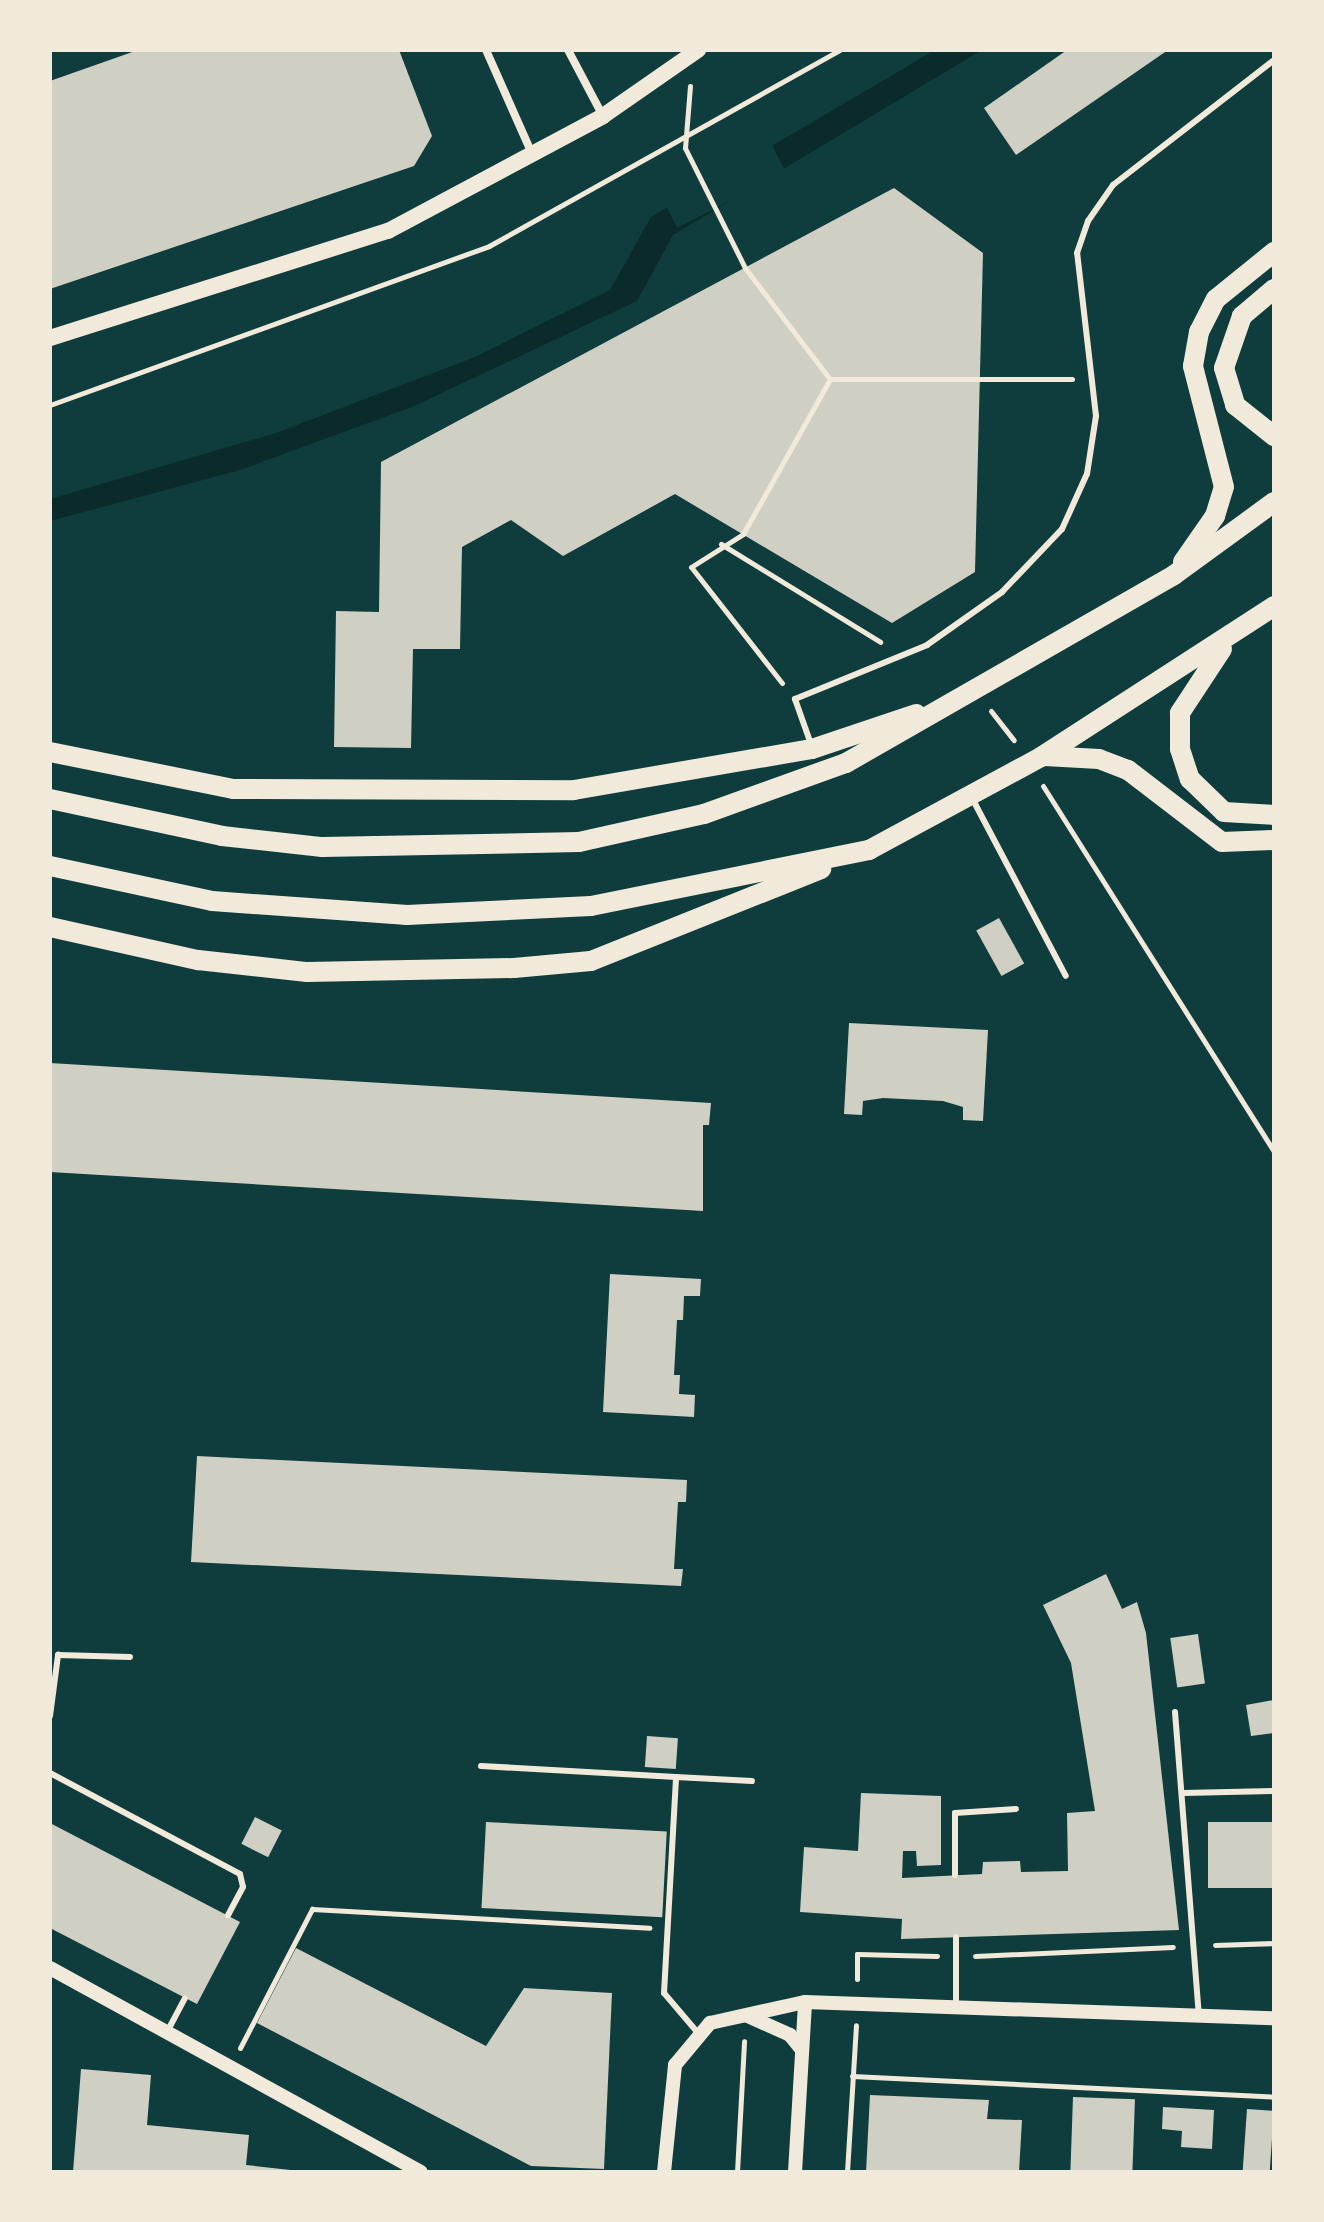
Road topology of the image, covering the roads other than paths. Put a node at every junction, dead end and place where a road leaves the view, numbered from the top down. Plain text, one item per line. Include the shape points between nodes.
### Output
1 (486, 50) edge
2 (568, 50) edge
3 (695, 52) edge
4 (1274, 60) edge
5 (603, 116) junction
6 (532, 154) junction
7 (1274, 252) edge
8 (1274, 289) edge
9 (50, 338) edge
10 (1274, 436) edge
11 (1274, 502) edge
12 (1174, 575) junction
13 (1274, 606) edge
14 (1233, 635) junction
15 (961, 698) junction
16 (812, 749) junction
17 (50, 752) edge
18 (1041, 757) junction
19 (968, 791) junction
20 (50, 799) edge
21 (1274, 815) edge
22 (1274, 840) edge
23 (869, 850) junction
24 (50, 866) edge
25 (50, 927) edge
26 (1066, 976) dead end
27 (130, 1657) dead end
28 (1175, 1712) dead end
29 (50, 1716) edge
30 (481, 1766) dead end
31 (50, 1773) edge
32 (676, 1777) junction
33 (752, 1781) dead end
34 (1274, 1791) edge
35 (1184, 1793) junction
36 (1016, 1809) dead end
37 (955, 1875) dead end
38 (228, 1915) dead end
39 (956, 1937) dead end
40 (50, 1968) edge
41 (185, 1998) dead end
42 (805, 2002) junction
43 (956, 2003) junction
44 (744, 2014) junction
45 (1199, 2015) junction
46 (1274, 2018) edge
47 (167, 2032) junction
48 (698, 2033) junction
49 (802, 2050) junction
50 (421, 2172) edge
51 (664, 2172) edge
52 (795, 2172) edge

1 - 6 street
2 - 5 street
3 - 5 main road
4 - 16 lane via 1095,205 1077,253 1096,416 1087,474 1052,539 1002,592 927,645 795,699
5 - 6 main road
6 - 9 main road via 388,231
7 - 12 main road via 1216,299 1199,332 1193,366 1224,487 1215,516
8 - 10 main road via 1242,316 1224,368 1235,405
11 - 12 main road
12 - 15 main road
13 - 14 main road
14 - 18 main road
14 - 21 main road via 1180,713 1180,749 1190,779 1224,812
15 - 16 main road
15 - 20 main road via 846,763 704,814 579,842 322,847 222,836
16 - 17 main road via 574,790 349,794 233,789
18 - 19 main road
18 - 22 main road via 1073,754 1128,770 1222,842
19 - 23 main road
19 - 26 lane
23 - 24 main road via 591,906 314,913 212,901
23 - 25 main road via 619,952 545,965 307,972 198,960
27 - 29 lane via 58,1655
28 - 35 lane
30 - 32 lane
31 - 38 lane via 240,1874 243,1887
32 - 33 lane
32 - 48 lane via 664,1993
34 - 35 lane
35 - 45 lane
36 - 37 lane via 955,1813
39 - 43 lane
40 - 47 street
41 - 47 lane
42 - 43 street
42 - 44 street
42 - 49 street
43 - 45 street
44 - 48 street
44 - 49 street via 790,2035
45 - 46 street
47 - 50 street
48 - 51 street via 675,2065
49 - 52 street

